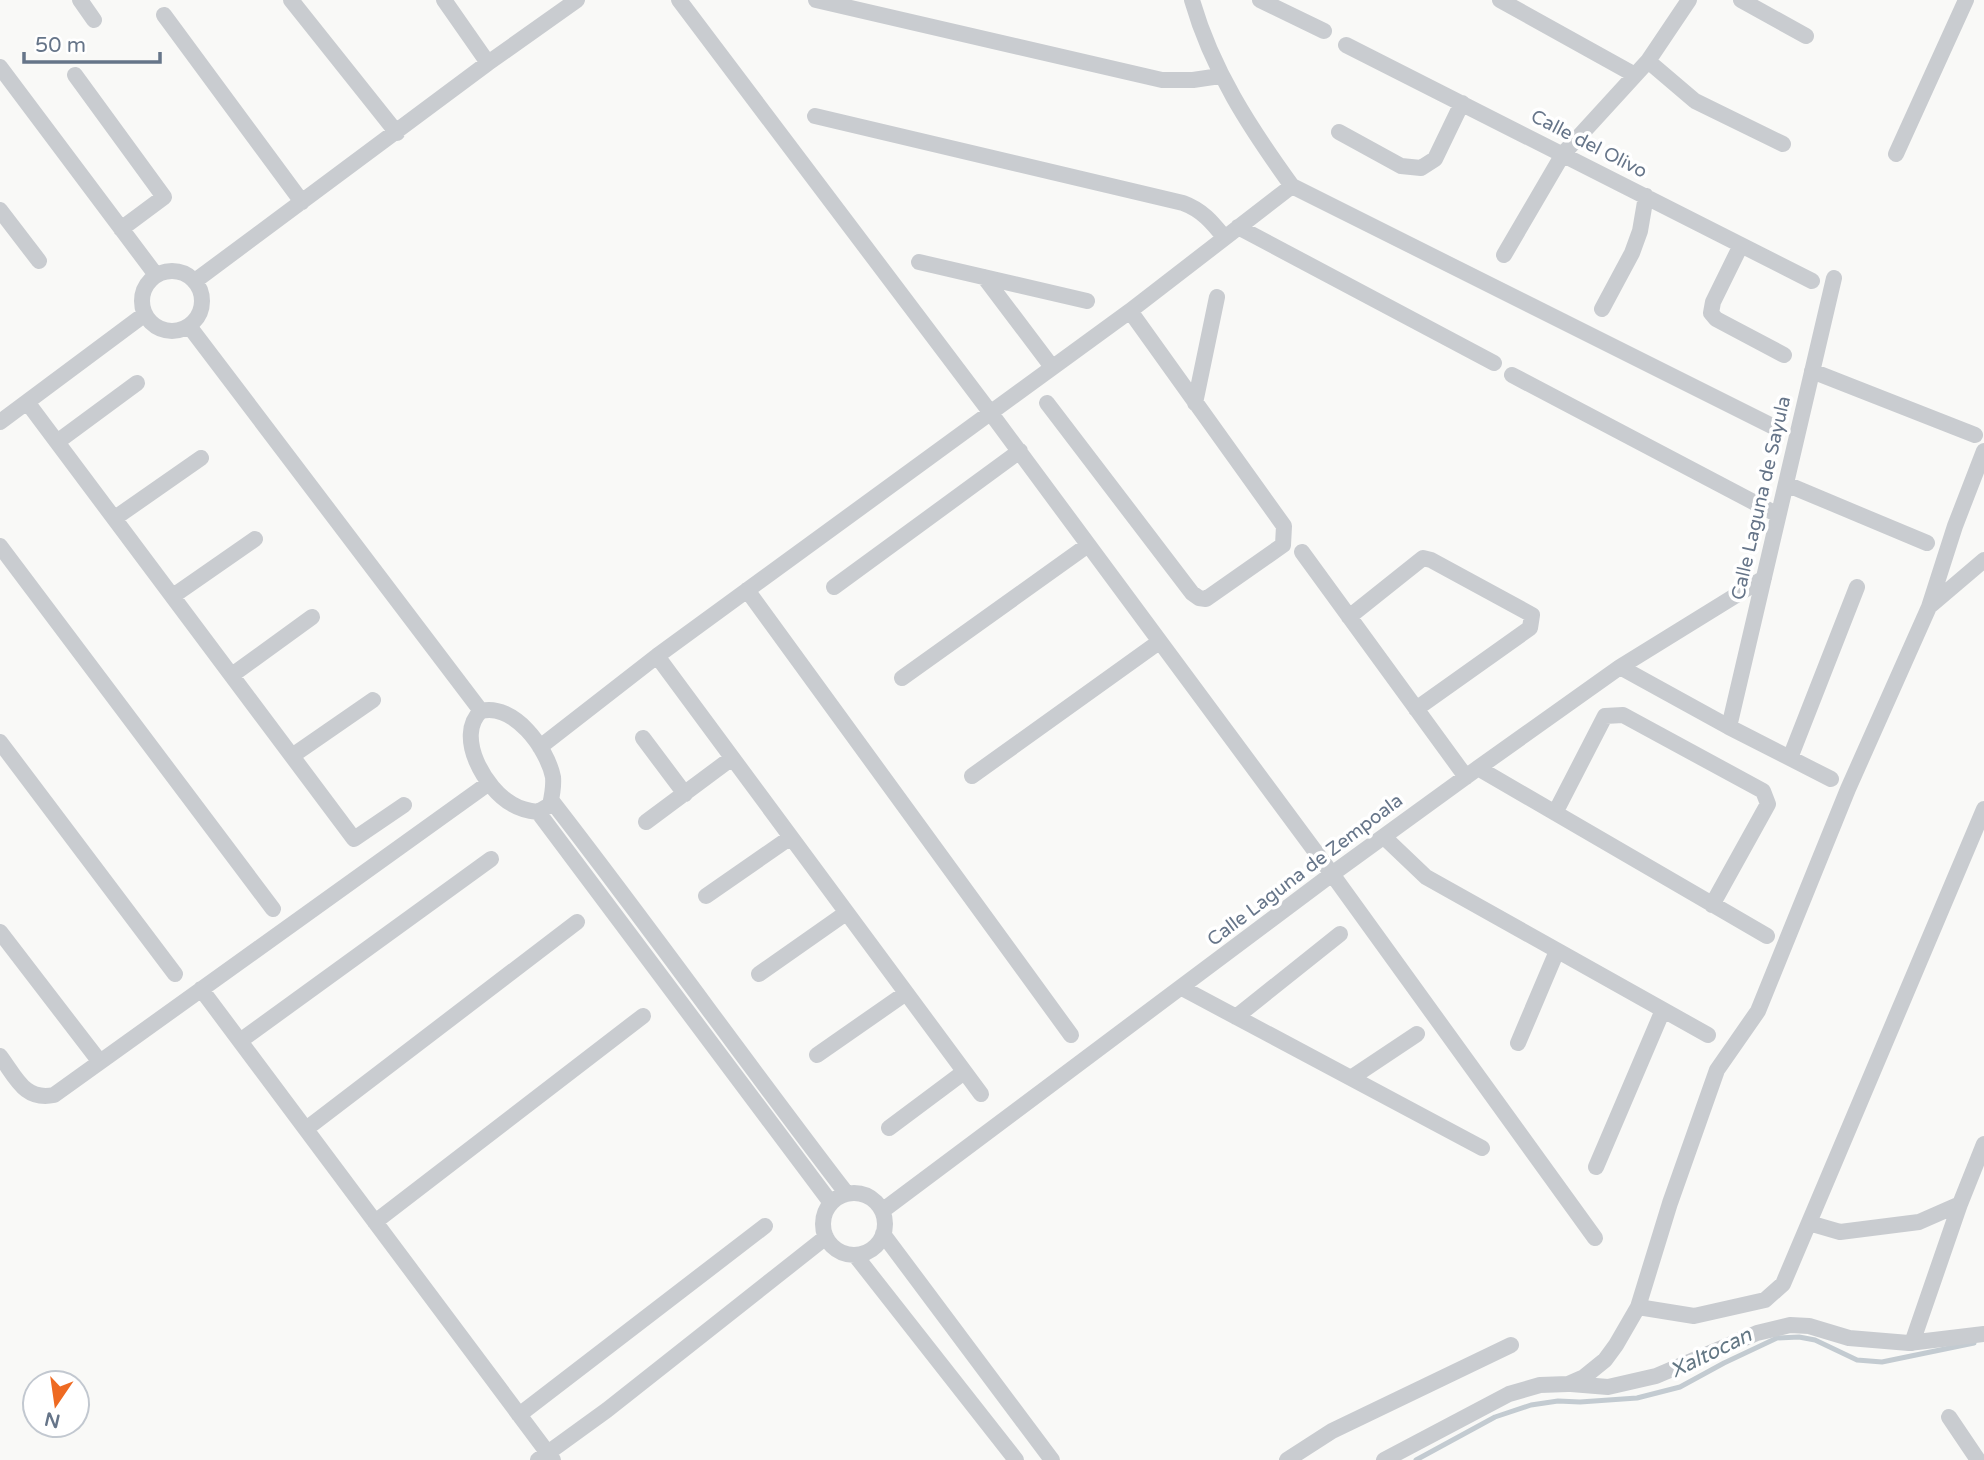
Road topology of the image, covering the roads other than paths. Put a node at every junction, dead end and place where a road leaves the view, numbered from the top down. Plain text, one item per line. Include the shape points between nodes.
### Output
1 (80, 0) edge
2 (291, 0) edge
3 (444, 0) edge
4 (577, 0) edge
5 (679, 0) edge
6 (816, 0) edge
7 (1192, 0) edge
8 (1260, 0) edge
9 (1500, 0) edge
10 (1689, 0) edge
11 (1741, 0) edge
12 (1966, 0) edge
13 (164, 15) dead end
14 (94, 20) dead end
15 (1324, 30) dead end
16 (1806, 36) dead end
17 (1346, 45) dead end
18 (1648, 61) junction
19 (488, 63) junction
20 (0, 67) edge
21 (75, 75) dead end
22 (1635, 75) junction
23 (1220, 76) junction
24 (1462, 103) junction
25 (815, 116) dead end
26 (1339, 132) dead end
27 (397, 133) junction
28 (1783, 144) dead end
29 (1563, 154) junction
30 (1896, 154) dead end
31 (1293, 186) junction
32 (1646, 196) junction
33 (302, 202) junction
34 (0, 210) edge
35 (1238, 227) junction
36 (121, 229) junction
37 (1224, 237) junction
38 (1741, 245) junction
39 (1504, 255) dead end
40 (39, 261) dead end
41 (919, 261) dead end
42 (156, 275) junction
43 (984, 277) junction
44 (1834, 278) dead end
45 (195, 281) junction
46 (1812, 281) dead end
47 (1217, 297) dead end
48 (1087, 301) dead end
49 (1602, 309) dead end
50 (1130, 311) junction
51 (145, 314) junction
52 (189, 326) junction
53 (1784, 355) dead end
54 (1494, 363) dead end
55 (1052, 367) junction
56 (1812, 370) junction
57 (1512, 375) dead end
58 (138, 383) dead end
59 (27, 402) junction
60 (1047, 402) dead end
61 (1195, 403) junction
62 (990, 412) junction
63 (0, 422) edge
64 (1774, 427) dead end
65 (1975, 435) dead end
66 (58, 442) junction
67 (1984, 451) edge
68 (1020, 452) junction
69 (201, 458) dead end
70 (1786, 484) junction
71 (1778, 515) junction
72 (115, 518) junction
73 (255, 539) dead end
74 (1927, 543) dead end
75 (1088, 545) junction
76 (0, 546) edge
77 (1302, 552) dead end
78 (1984, 560) edge
79 (1764, 578) junction
80 (834, 587) dead end
81 (1857, 587) dead end
82 (747, 590) junction
83 (173, 596) junction
84 (1929, 607) junction
85 (312, 617) dead end
86 (1349, 617) junction
87 (1159, 642) junction
88 (657, 656) junction
89 (1620, 667) junction
90 (232, 675) junction
91 (902, 678) dead end
92 (373, 700) dead end
93 (1416, 709) junction
94 (481, 711) junction
95 (1729, 727) junction
96 (643, 738) dead end
97 (0, 742) edge
98 (540, 747) junction
99 (292, 756) junction
100 (732, 758) junction
101 (1790, 758) junction
102 (1472, 773) junction
103 (972, 776) dead end
104 (1831, 779) dead end
105 (489, 783) junction
106 (684, 794) junction
107 (551, 800) junction
108 (404, 805) dead end
109 (1984, 809) edge
110 (538, 812) junction
111 (1555, 813) junction
112 (646, 822) dead end
113 (1384, 836) junction
114 (791, 837) junction
115 (491, 859) dead end
116 (1332, 874) junction
117 (706, 896) dead end
118 (1712, 905) junction
119 (273, 909) dead end
120 (846, 913) junction
121 (577, 922) dead end
122 (0, 932) edge
123 (1340, 934) dead end
124 (1767, 936) dead end
125 (1557, 951) junction
126 (176, 974) dead end
127 (759, 974) dead end
128 (1182, 988) junction
129 (201, 989) junction
130 (906, 993) junction
131 (1663, 1010) junction
132 (643, 1016) dead end
133 (1236, 1017) junction
134 (1417, 1034) dead end
135 (1071, 1035) dead end
136 (1708, 1035) dead end
137 (240, 1041) junction
138 (1518, 1043) dead end
139 (817, 1055) dead end
140 (0, 1056) edge
141 (100, 1062) junction
142 (964, 1072) junction
143 (1351, 1078) junction
144 (981, 1094) dead end
145 (889, 1128) dead end
146 (306, 1129) junction
147 (1984, 1144) edge
148 (1482, 1147) dead end
149 (1596, 1167) dead end
150 (847, 1194) junction
151 (831, 1203) junction
152 (1960, 1204) junction
153 (882, 1211) junction
154 (375, 1222) junction
155 (1809, 1223) junction
156 (765, 1226) dead end
157 (883, 1234) junction
158 (826, 1237) junction
159 (1595, 1238) dead end
160 (855, 1255) junction
161 (1638, 1307) junction
162 (1984, 1334) edge
163 (1912, 1343) junction
164 (1511, 1345) dead end
165 (1568, 1384) junction
166 (519, 1415) junction
167 (1949, 1417) dead end
168 (546, 1458) edge
169 (1016, 1460) edge
170 (1052, 1460) edge
171 (1287, 1460) edge
172 (1384, 1460) edge
173 (1978, 1460) edge

1 - 14 street
2 - 27 street
3 - 19 street
4 - 19 street
5 - 62 street
6 - 23 street via 1162,80
7 - 23 street
8 - 15 street
9 - 22 street
10 - 18 street
11 - 16 street
12 - 30 street
13 - 33 street
17 - 24 street, Calle del Olivo
18 - 22 street
18 - 28 street via 1695,101
19 - 27 street
20 - 36 street
21 - 36 street via 164,197
22 - 29 street
23 - 31 street
24 - 26 street via 1435,159 1421,168 1401,166
24 - 29 street, Calle del Olivo
25 - 37 street via 1183,203 1205,214
27 - 33 street
29 - 32 street, Calle del Olivo
29 - 39 street
31 - 35 street
31 - 64 street
32 - 38 street, Calle del Olivo
32 - 49 street via 1632,253
33 - 45 street
34 - 40 street
35 - 37 street
35 - 54 street
36 - 42 street
37 - 50 street
38 - 46 street, Calle del Olivo
38 - 53 street via 1711,313
41 - 43 street
42 - 45 street via 172,270
42 - 51 street via 142,297
43 - 48 street
43 - 55 street
44 - 56 street, Calle Laguna de Sayula
45 - 52 street via 203,305
47 - 61 street
50 - 55 street
50 - 61 street
51 - 52 street via 164,330
51 - 59 street
52 - 94 street
55 - 62 street
56 - 65 street
56 - 70 street, Calle Laguna de Sayula
57 - 71 street
58 - 66 street
59 - 63 street
59 - 66 street
60 - 61 street via 1192,593 1206,599 1283,545 1285,534 1284,526
62 - 68 street
62 - 82 street
66 - 72 street
67 - 84 street
68 - 75 street
68 - 80 street
69 - 72 street
70 - 71 street, Calle Laguna de Sayula
70 - 74 street
71 - 79 street, Calle Laguna de Sayula
72 - 83 street
73 - 83 street
75 - 87 street
75 - 91 street
76 - 119 street
77 - 86 street
78 - 84 street
79 - 89 street, Calle Laguna de Zempoala
79 - 95 street, Calle Laguna de Sayula
81 - 101 street
82 - 88 street
82 - 135 street
83 - 90 street
84 - 161 street via 1848,789 1758,1012 1717,1070
85 - 90 street
86 - 93 street
86 - 93 street via 1423,558 1532,615 1530,628
87 - 103 street
87 - 116 street
88 - 98 street
88 - 100 street
89 - 95 street
89 - 102 street, Calle Laguna de Zempoala
90 - 99 street
92 - 99 street
93 - 102 street
94 - 98 street via 501,710
94 - 105 street via 475,716 471,744
95 - 101 street
96 - 106 street
97 - 126 street
98 - 107 street via 553,778
99 - 108 street via 354,839
100 - 106 street
100 - 114 street
101 - 104 street
102 - 111 street
102 - 113 street, Calle Laguna de Zempoala
105 - 110 street via 511,804
105 - 129 street
106 - 112 street
107 - 110 street
107 - 150 street
109 - 155 street
110 - 151 street
111 - 118 street
111 - 118 street via 1605,716 1614,714 1763,791 1768,804
113 - 116 street, Calle Laguna de Zempoala
113 - 125 street via 1426,877
114 - 117 street
114 - 120 street
115 - 137 street
116 - 128 street, Calle Laguna de Zempoala
116 - 159 street
118 - 124 street
120 - 127 street
120 - 130 street
121 - 146 street
122 - 141 street
123 - 133 street
125 - 131 street
125 - 138 street
128 - 133 street
128 - 153 street, Calle Laguna de Zempoala
129 - 137 street
129 - 141 street
130 - 139 street
130 - 142 street
131 - 136 street
131 - 149 street
132 - 154 street
133 - 143 street
134 - 143 street
137 - 146 street
140 - 141 street via 28,1094 42,1098 54,1095
142 - 144 street
142 - 145 street
143 - 148 street
146 - 154 street
147 - 152 street
150 - 151 street
150 - 153 street via 864,1195
151 - 158 street via 823,1226
152 - 155 street via 1919,1222 1840,1231
152 - 163 street
153 - 157 street
154 - 166 street
155 - 161 street via 1783,1284 1765,1300 1694,1316
156 - 166 street
157 - 160 street via 877,1245
157 - 170 street
158 - 160 street via 833,1247
158 - 168 street
160 - 169 street
161 - 165 street via 1605,1360
162 - 163 street
163 - 165 street via 1849,1338 1790,1325 1757,1333 1656,1376 1608,1387
164 - 171 street via 1332,1431
165 - 172 street via 1540,1385 1509,1394
166 - 168 street
167 - 173 street

